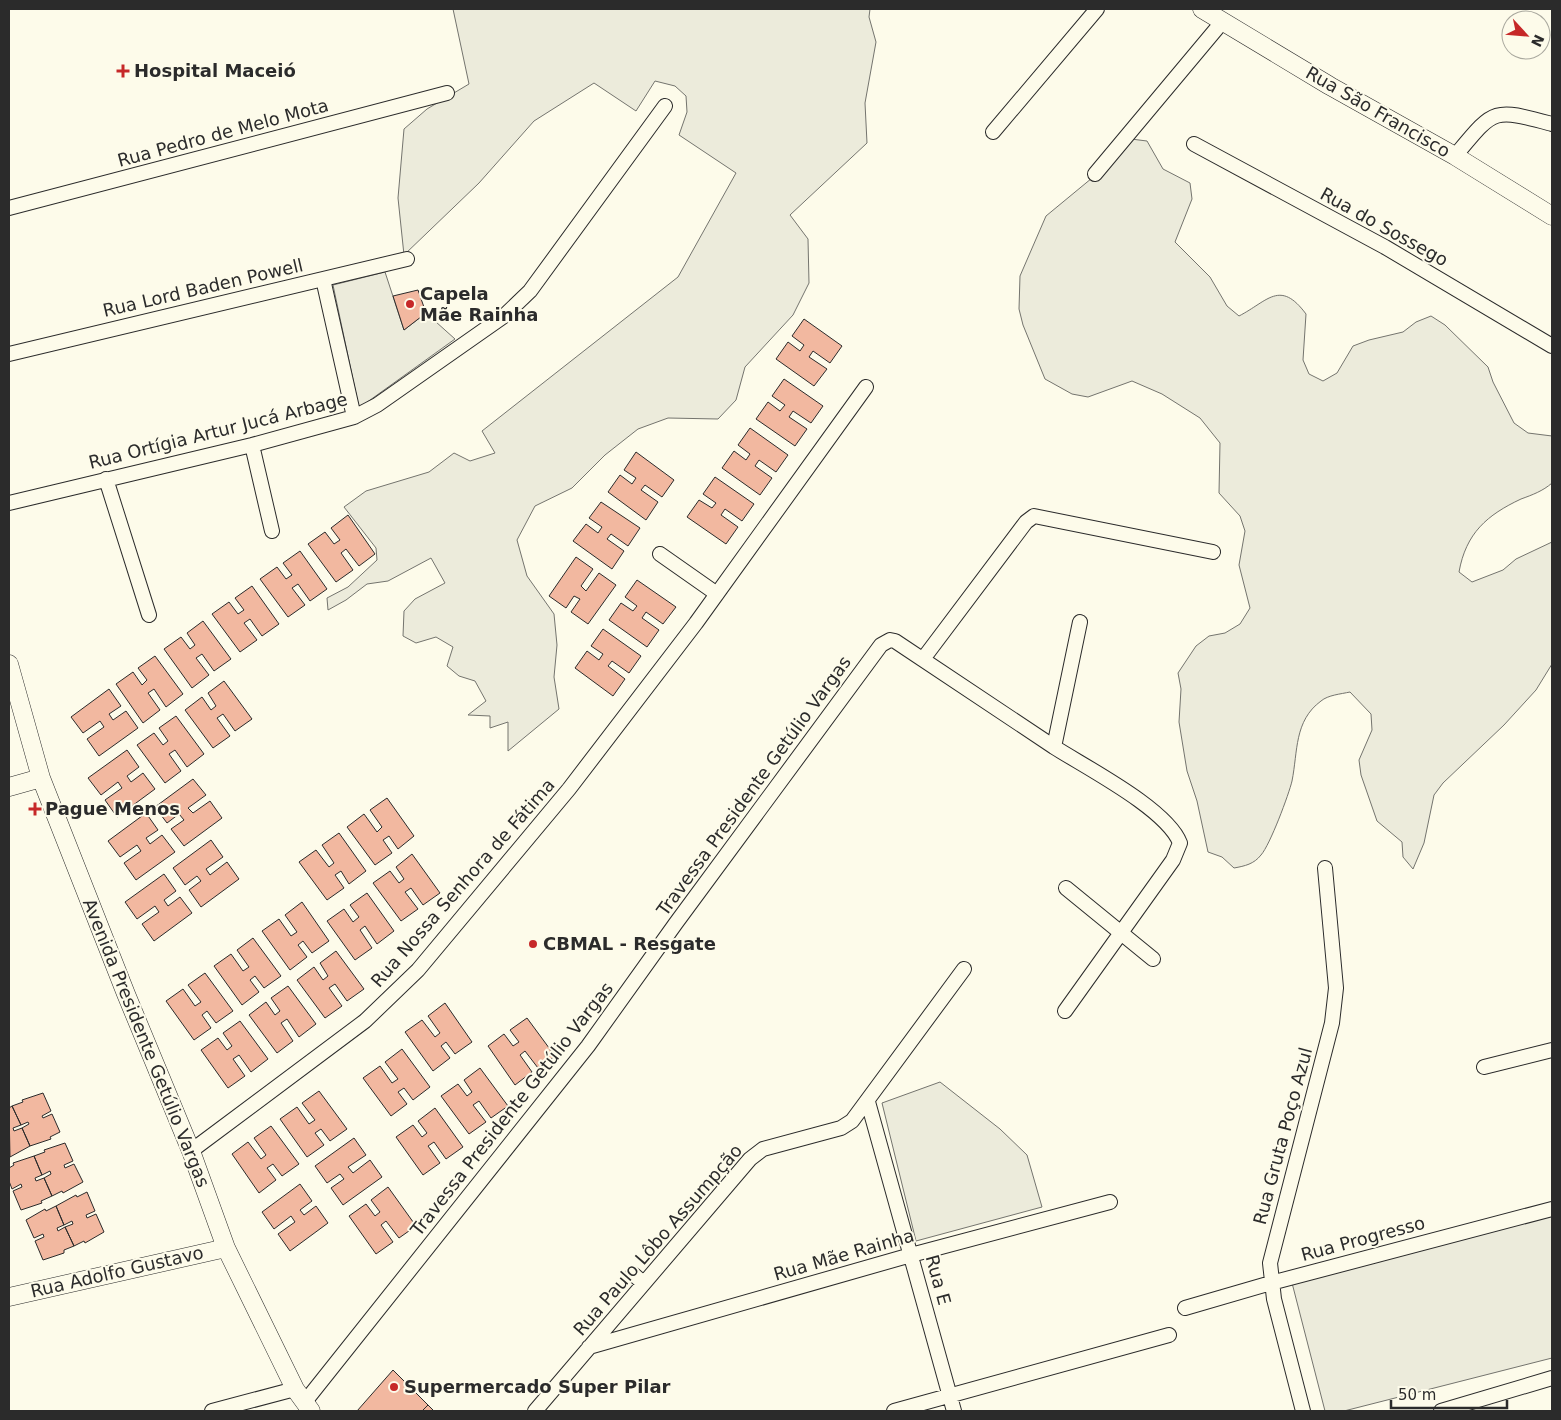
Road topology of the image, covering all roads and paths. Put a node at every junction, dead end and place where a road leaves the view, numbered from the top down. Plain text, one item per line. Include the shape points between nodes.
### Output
1 (1097, 9) edge
2 (1202, 9) edge
3 (1223, 21) junction
4 (447, 94) dead end
5 (665, 106) dead end
6 (1552, 124) edge
7 (993, 132) dead end
8 (1194, 144) dead end
9 (1456, 156) junction
10 (1095, 174) dead end
11 (9, 208) edge
12 (1552, 216) edge
13 (407, 259) dead end
14 (323, 279) junction
15 (1552, 346) edge
16 (9, 354) edge
17 (866, 387) dead end
18 (354, 417) junction
19 (252, 445) junction
20 (106, 479) junction
21 (9, 503) edge
22 (272, 531) dead end
23 (1213, 552) dead end
24 (660, 554) dead end
25 (717, 594) junction
26 (149, 615) dead end
27 (1080, 622) dead end
28 (923, 659) junction
29 (9, 664) edge
30 (1054, 747) junction
31 (41, 778) junction
32 (9, 787) edge
33 (1325, 868) dead end
34 (1066, 888) dead end
35 (1121, 931) junction
36 (1153, 959) dead end
37 (964, 969) dead end
38 (1065, 1012) dead end
39 (1552, 1050) edge
40 (1484, 1067) dead end
41 (868, 1102) junction
42 (191, 1151) junction
43 (1110, 1202) dead end
44 (1552, 1209) edge
45 (226, 1248) junction
46 (911, 1255) junction
47 (1271, 1283) junction
48 (9, 1297) edge
49 (1184, 1308) dead end
50 (1170, 1334) dead end
51 (590, 1347) junction
52 (1552, 1378) edge
53 (950, 1396) junction
54 (304, 1401) edge
55 (212, 1411) edge
56 (535, 1411) edge
57 (894, 1411) edge
58 (954, 1411) edge
59 (1303, 1411) edge
60 (1441, 1411) edge

1 - 7 street
2 - 3 street, Rua São Francisco
3 - 9 street, Rua São Francisco via 1330,86
3 - 10 street
4 - 11 street, Rua Pedro de Melo Mota
5 - 18 street, Rua Ortígia Artur Jucá Arbage via 530,291 504,316 377,405
6 - 9 street via 1498,114 1480,127
8 - 15 street, Rua do Sossego via 1384,247
9 - 12 street, Rua São Francisco
13 - 14 street, Rua Lord Baden Powell
14 - 16 street, Rua Lord Baden Powell
14 - 18 street
17 - 25 street, Rua Nossa Senhora de Fátima
18 - 19 street, Rua Ortígia Artur Jucá Arbage
19 - 20 street, Rua Ortígia Artur Jucá Arbage
19 - 22 street
20 - 21 street, Rua Ortígia Artur Jucá Arbage
20 - 26 street
23 - 28 street via 1034,516 1026,522
24 - 25 street
25 - 42 street, Rua Nossa Senhora de Fátima via 569,789 418,970 365,1021
27 - 30 street
28 - 30 street, Travessa Presidente Getúlio Vargas
28 - 54 street, Travessa Presidente Getúlio Vargas via 895,641 881,645 588,1046
29 - 31 street, Avenida Presidente Getúlio Vargas
30 - 35 street, Travessa Presidente Getúlio Vargas via 1154,810 1178,836 1180,843 1173,860
31 - 32 street
31 - 42 street, Avenida Presidente Getúlio Vargas
33 - 47 street, Rua Gruta Poço Azul via 1336,988 1332,1023 1274,1239
34 - 35 street
35 - 36 street
35 - 38 street
37 - 41 street, Rua Paulo Lôbo Assumpção
39 - 40 street
41 - 46 street, Rua E
41 - 51 street, Rua Paulo Lôbo Assumpção via 852,1121 841,1128 756,1153 638,1278
42 - 45 street, Avenida Presidente Getúlio Vargas
43 - 46 street, Rua Mãe Rainha
44 - 47 street, Rua Progresso
45 - 48 street, Rua Adolfo Gustavo
45 - 54 street, Avenida Presidente Getúlio Vargas
46 - 51 street, Rua Mãe Rainha
46 - 53 street, Rua E
47 - 49 street, Rua Progresso
47 - 59 street, Rua Gruta Poço Azul
50 - 53 street
51 - 56 street, Rua Paulo Lôbo Assumpção
52 - 60 street
53 - 57 street
53 - 58 street, Rua E
54 - 55 street

